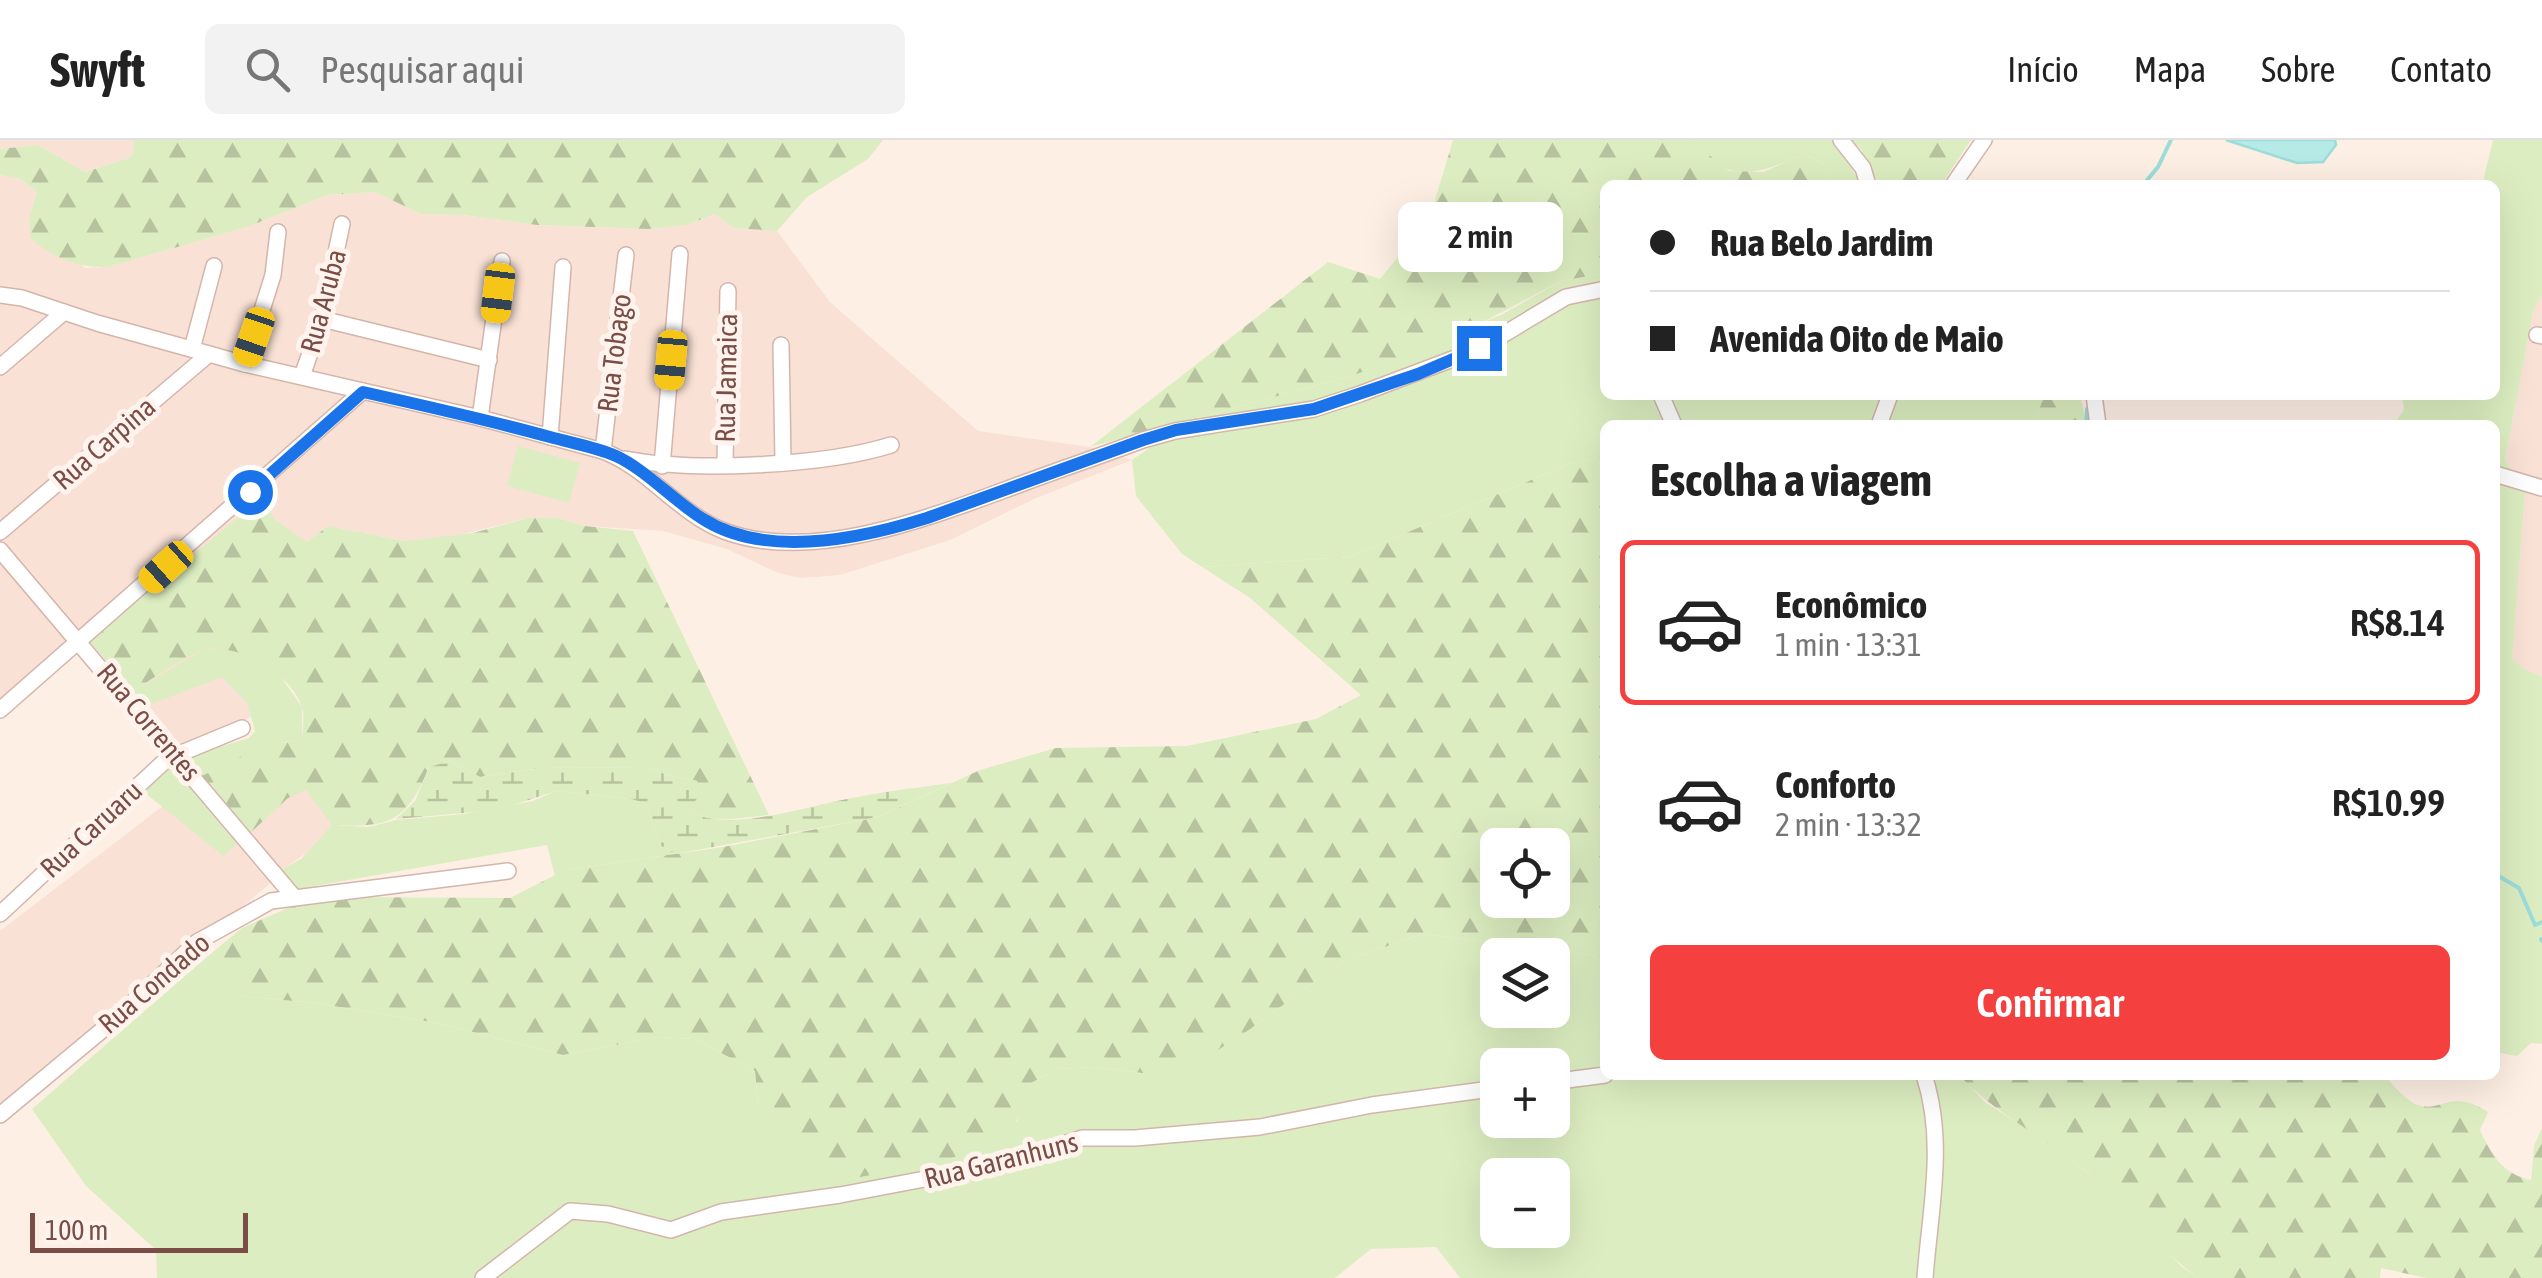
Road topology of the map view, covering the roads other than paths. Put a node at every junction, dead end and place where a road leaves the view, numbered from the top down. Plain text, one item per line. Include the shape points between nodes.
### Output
1 (1841, 140) edge
2 (1984, 140) edge
3 (1867, 180) edge
4 (1956, 180) edge
5 (342, 224) dead end
6 (278, 232) dead end
7 (680, 254) dead end
8 (626, 255) dead end
9 (502, 261) dead end
10 (214, 266) dead end
11 (563, 267) dead end
12 (1600, 290) edge
13 (728, 292) dead end
14 (0, 296) edge
15 (64, 312) junction
16 (322, 320) junction
17 (781, 345) dead end
18 (192, 349) junction
19 (208, 354) junction
20 (489, 360) junction
21 (245, 364) junction
22 (0, 367) edge
23 (302, 376) junction
24 (363, 392) junction
25 (480, 418) junction
26 (550, 438) junction
27 (890, 445) dead end
28 (603, 452) junction
29 (621, 458) junction
30 (783, 461) junction
31 (724, 464) junction
32 (662, 466) junction
33 (2500, 475) edge
34 (2542, 488) edge
35 (0, 532) edge
36 (0, 550) edge
37 (81, 642) junction
38 (0, 710) edge
39 (242, 728) dead end
40 (177, 755) junction
41 (508, 871) dead end
42 (294, 898) junction
43 (0, 914) edge
44 (1600, 1076) edge
45 (1570, 1080) edge
46 (1925, 1080) edge
47 (1480, 1090) edge
48 (0, 1115) edge
49 (483, 1278) edge
50 (1924, 1278) edge

1 - 3 street
2 - 4 street
5 - 16 street, Rua Aruba
6 - 21 street via 273,275
7 - 32 street
8 - 28 street, Rua Tobago
9 - 20 street
10 - 18 street
11 - 26 street
12 - 29 street via 1566,297 1479,348 1360,394 1314,409 1176,430 872,532 800,541 724,530
13 - 31 street, Rua Jamaica
14 - 15 street
15 - 18 street
15 - 22 street
16 - 20 street
16 - 23 street, Rua Aruba
17 - 30 street
18 - 19 street
19 - 21 street
19 - 35 street, Rua Carpina
20 - 25 street
21 - 23 street
23 - 24 street
24 - 25 street
24 - 37 street
25 - 26 street
26 - 28 street
27 - 30 street
28 - 29 street
29 - 32 street
30 - 31 street
31 - 32 street
33 - 34 street
36 - 37 street, Rua Correntes
37 - 38 street
37 - 40 street, Rua Correntes
39 - 40 street, Rua Caruaru
40 - 42 street, Rua Correntes
40 - 43 street, Rua Caruaru
41 - 42 street, Rua Condado
42 - 48 street, Rua Condado via 271,900 197,942
44 - 45 street
46 - 50 street via 1936,1130
47 - 49 street, Rua Garanhuns via 1260,1126 1082,1138 1004,1164 739,1208 671,1230 570,1211

